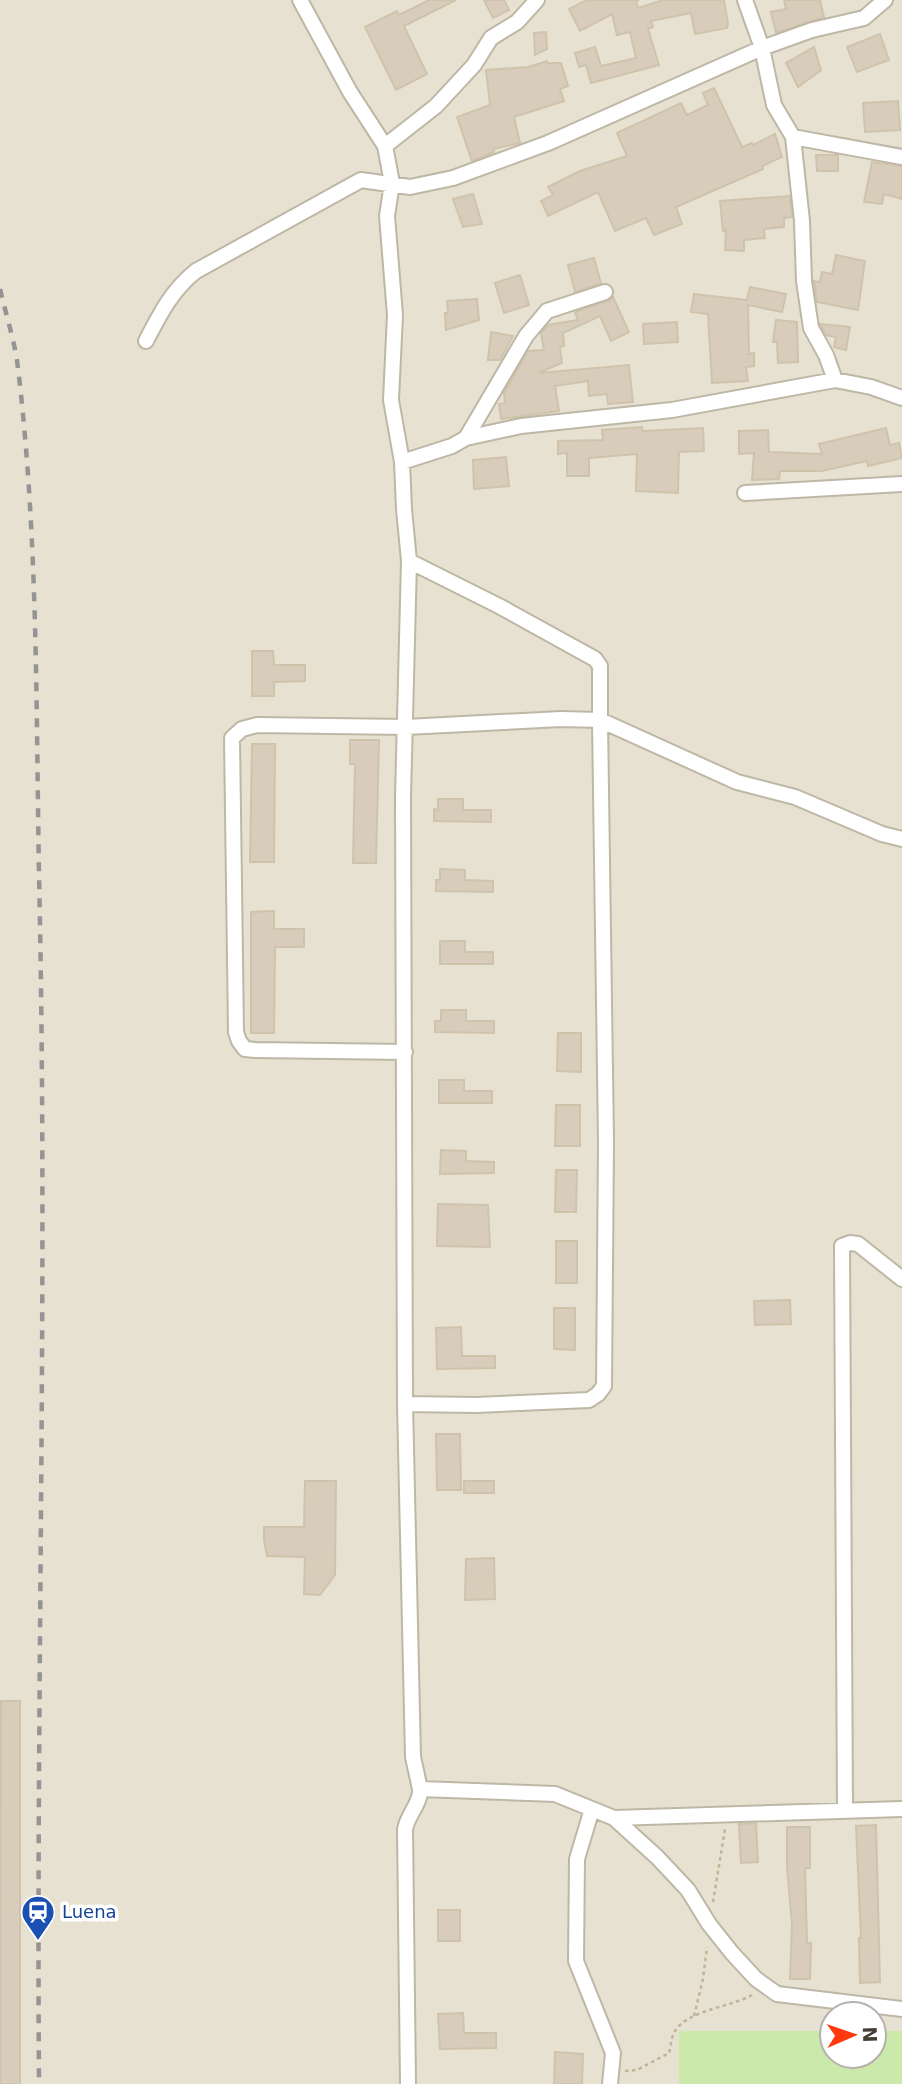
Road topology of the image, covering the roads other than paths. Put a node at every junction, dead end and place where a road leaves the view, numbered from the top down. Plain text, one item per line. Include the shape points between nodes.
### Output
1 (300, 0) edge
2 (537, 0) edge
3 (746, 0) edge
4 (885, 0) edge
5 (762, 48) junction
6 (793, 136) junction
7 (385, 146) junction
8 (902, 157) edge
9 (392, 183) junction
10 (605, 292) dead end
11 (146, 341) dead end
12 (835, 380) junction
13 (902, 398) edge
14 (466, 438) junction
15 (402, 461) junction
16 (902, 484) edge
17 (745, 493) dead end
18 (409, 561) junction
19 (600, 720) junction
20 (406, 727) junction
21 (902, 839) edge
22 (405, 1052) junction
23 (902, 1279) edge
24 (405, 1404) junction
25 (420, 1789) junction
26 (592, 1809) junction
27 (902, 1809) edge
28 (845, 1811) junction
29 (614, 1818) junction
30 (902, 2009) edge
31 (611, 2079) edge
32 (408, 2084) edge

1 - 7 street
2 - 7 street via 517,22 491,38 474,65 436,106
3 - 5 street
4 - 5 street via 864,18
5 - 6 street via 774,105
5 - 9 street via 548,143 453,178 410,187
6 - 8 street
6 - 12 street via 811,328
7 - 9 street
9 - 11 street via 361,180 196,271 179,284
9 - 15 street via 387,216 395,315 391,400
10 - 14 street via 547,311 526,336
12 - 13 street
12 - 14 street via 672,410 521,426
14 - 15 street
15 - 18 street
16 - 17 street
18 - 19 street via 595,659 600,666
18 - 20 street
19 - 20 street
19 - 21 street via 737,782 795,797
19 - 24 street via 604,1386 589,1400
20 - 22 street
20 - 22 street via 257,724 232,738 239,1041 245,1049 255,1050
22 - 24 street
23 - 28 street via 858,1244 841,1249
24 - 25 street via 413,1758
25 - 26 street via 555,1794
25 - 32 street via 405,1829
26 - 29 street
26 - 31 street via 577,1859 576,1961 612,2053
27 - 28 street
28 - 29 street
29 - 30 street via 688,1890 732,1953 777,1994

